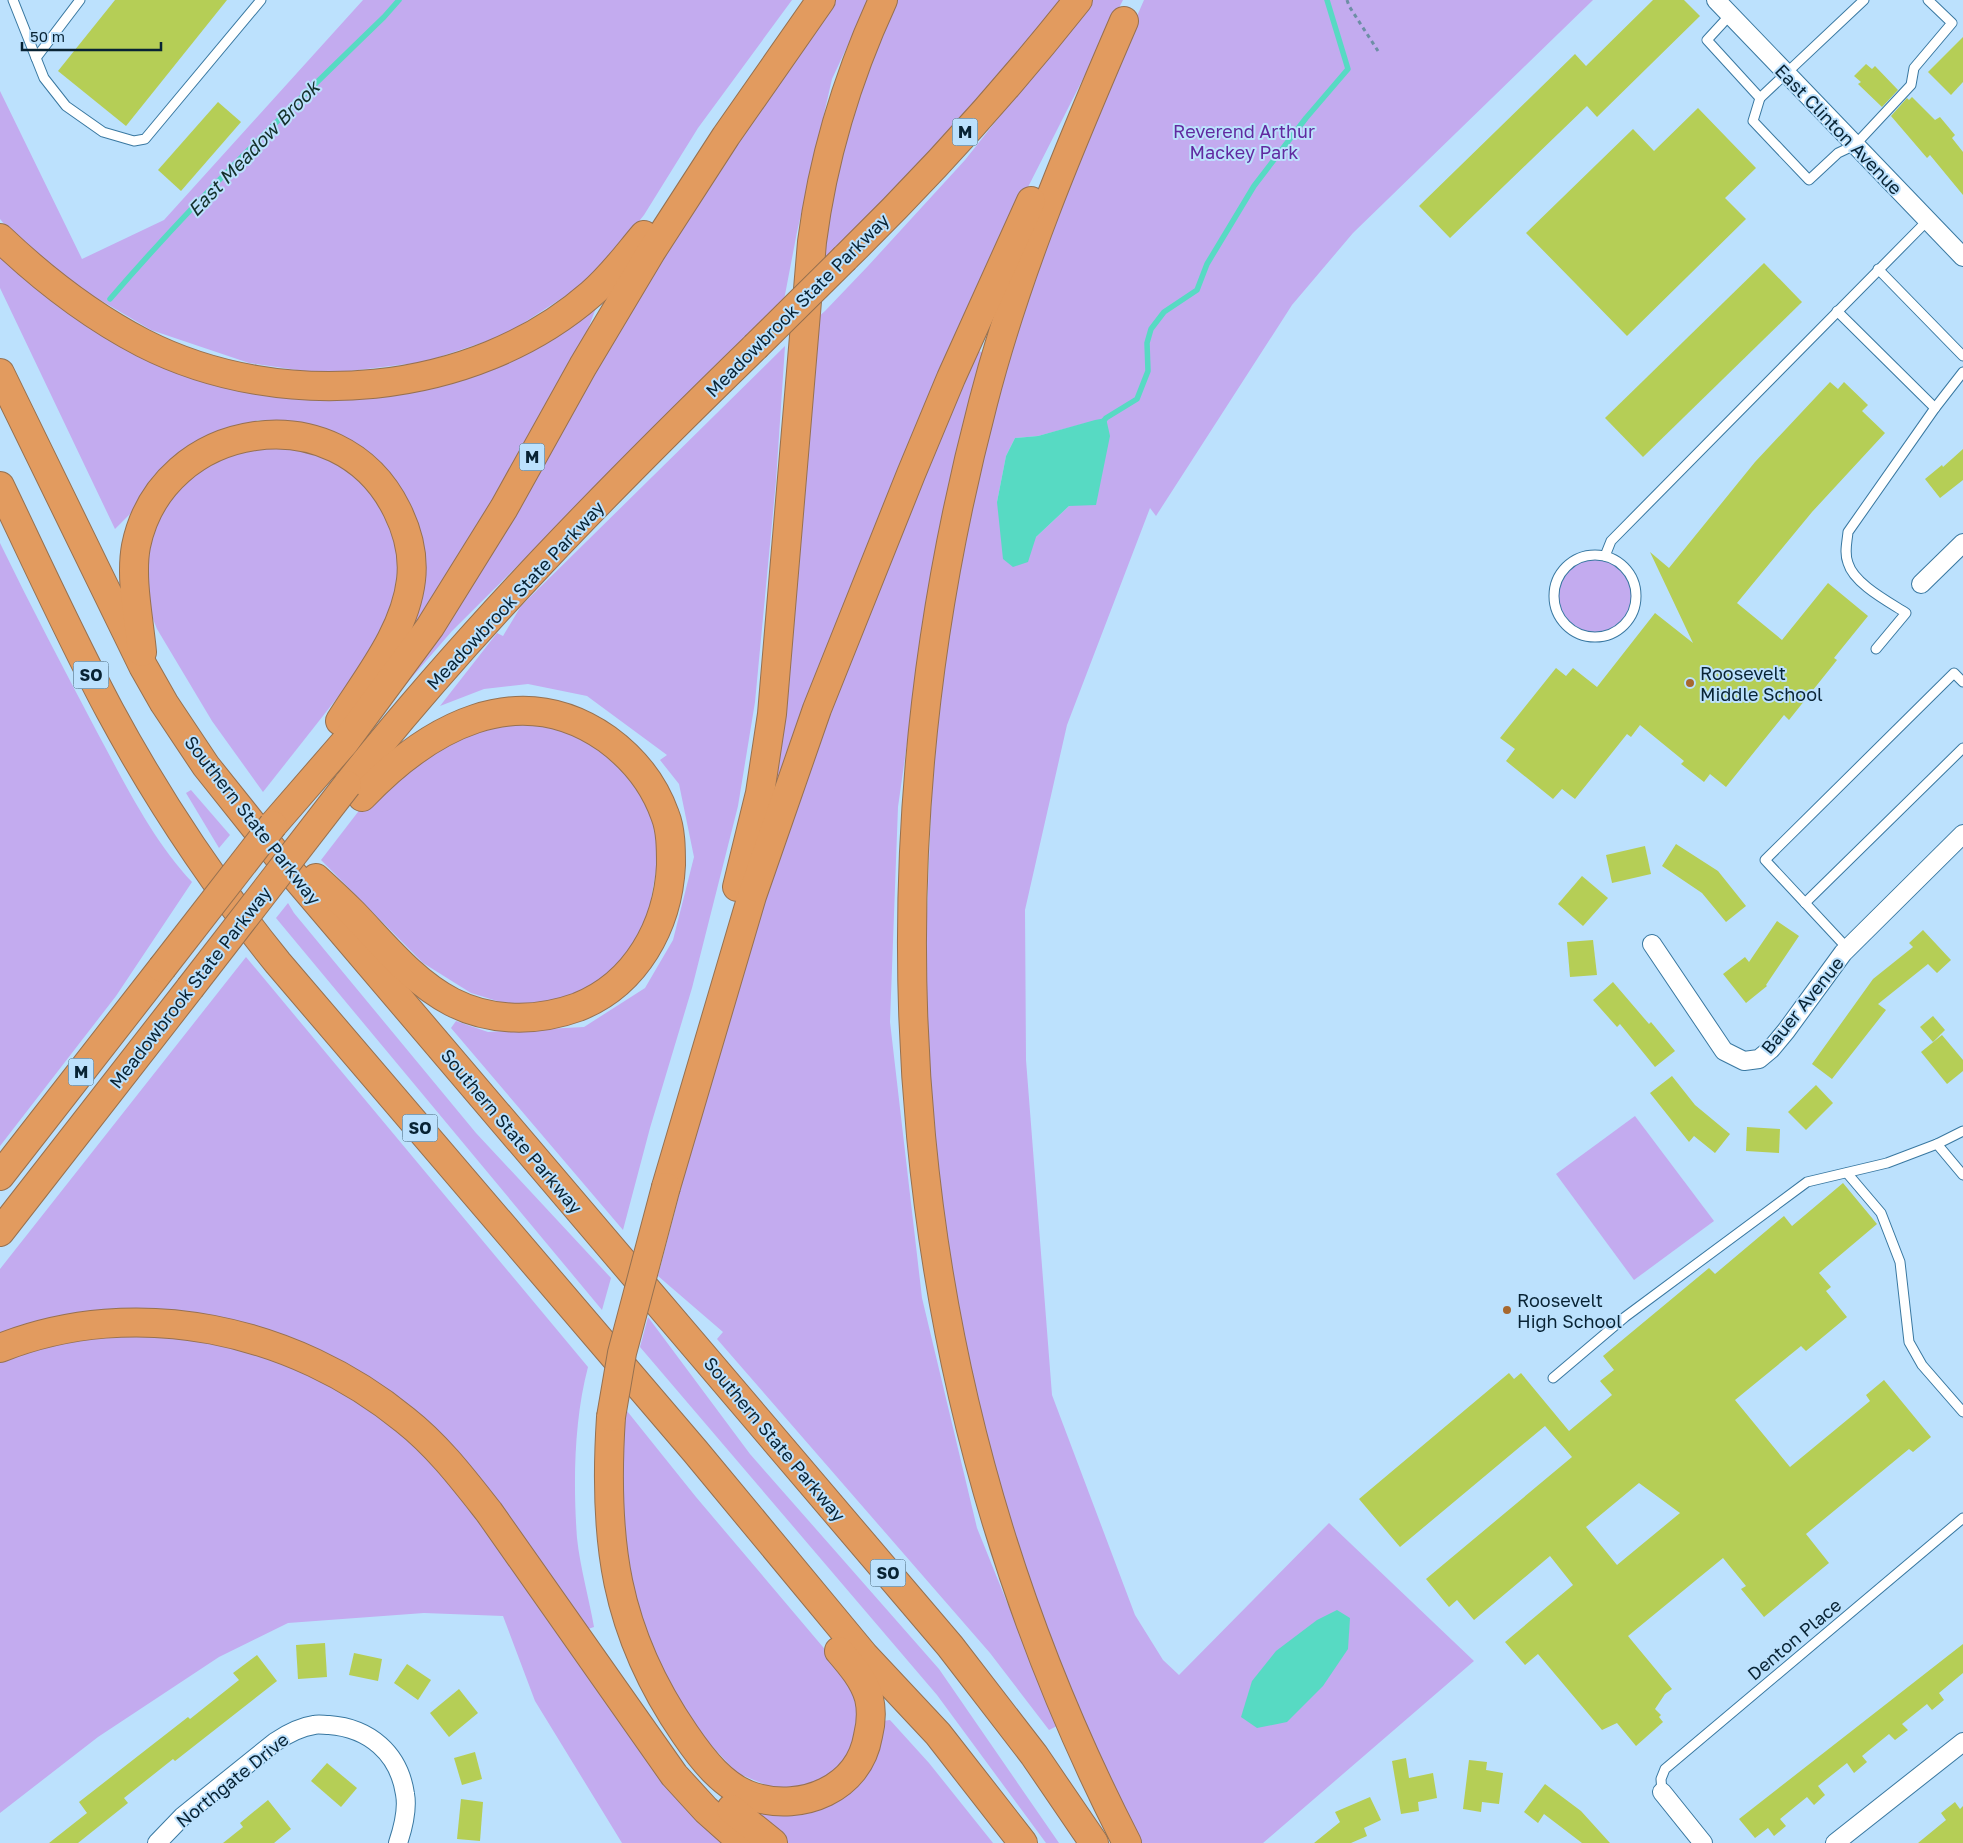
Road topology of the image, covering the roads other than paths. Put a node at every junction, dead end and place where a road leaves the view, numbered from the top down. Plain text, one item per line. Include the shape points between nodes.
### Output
1 (13, 0) edge
2 (80, 0) edge
3 (261, 0) edge
4 (821, 0) edge
5 (883, 0) edge
6 (1078, 0) edge
7 (1716, 0) edge
8 (1864, 0) edge
9 (1928, 0) edge
10 (1130, 10) edge
11 (1730, 15) junction
12 (36, 58) junction
13 (1785, 74) junction
14 (1760, 98) junction
15 (726, 136) junction
16 (1854, 145) junction
17 (1928, 220) junction
18 (0, 238) edge
19 (1963, 256) edge
20 (1878, 270) junction
21 (1837, 310) junction
22 (1963, 356) edge
23 (1963, 372) edge
24 (0, 374) edge
25 (1935, 408) junction
26 (0, 486) edge
27 (1963, 543) edge
28 (1605, 556) junction
29 (1921, 584) dead end
30 (1876, 649) dead end
31 (143, 666) junction
32 (1963, 682) edge
33 (1963, 748) edge
34 (355, 791) junction
35 (231, 798) junction
36 (273, 825) junction
37 (1963, 834) edge
38 (1805, 903) junction
39 (1652, 944) dead end
40 (1848, 949) junction
41 (1963, 1131) edge
42 (1937, 1144) junction
43 (1847, 1173) junction
44 (1963, 1175) edge
45 (0, 1176) edge
46 (658, 1187) junction
47 (0, 1232) edge
48 (0, 1348) edge
49 (1553, 1378) dead end
50 (1963, 1412) edge
51 (604, 1413) junction
52 (695, 1451) junction
53 (1963, 1518) edge
54 (1963, 1742) edge
55 (1662, 1792) joint
56 (157, 1843) edge
57 (398, 1843) edge
58 (743, 1843) edge
59 (773, 1843) edge
60 (1023, 1843) edge
61 (1094, 1843) edge
62 (1127, 1843) edge
63 (1703, 1843) edge
64 (1835, 1843) edge

1 - 12 lane
2 - 12 lane
3 - 12 lane via 145,139 134,141 103,132 66,106 44,78
4 - 15 highway, Meadowbrook State Parkway / M
5 - 46 highway via 844,95 816,208 773,696 760,793
6 - 34 highway, Meadowbrook State Parkway / M, bridge via 975,122 878,226 694,406 521,585 420,696
7 - 11 street, East Clinton Avenue
8 - 13 lane
9 - 16 lane via 1952,23 1914,68 1911,86
10 - 46 highway via 1076,108 1017,230 951,378 854,614 752,896
10 - 62 highway via 1063,165 1016,289 969,457 946,564 924,705 913,848 911,952 916,1096 928,1200 944,1306 966,1410 1004,1545 1035,1636 1075,1736
11 - 13 street, East Clinton Avenue
11 - 14 lane via 1707,40
13 - 14 lane
13 - 16 street, East Clinton Avenue
14 - 16 lane via 1754,121 1809,180 1838,153
15 - 18 highway via 611,276 569,312 523,340 469,364 383,383 344,386 291,384 262,381 197,364 144,343 91,311
15 - 36 highway, Meadowbrook State Parkway / M via 616,310 469,566 406,660 345,742
16 - 17 street, East Clinton Avenue
17 - 19 street, East Clinton Avenue
17 - 20 lane
20 - 21 lane
20 - 22 lane
21 - 25 lane
21 - 28 lane via 1611,541
23 - 25 lane
24 - 31 highway, Southern State Parkway / SO
25 - 30 lane via 1848,532 1846,551 1852,570 1876,594 1906,613
26 - 52 highway, SO via 110,711 165,806 217,884 278,962
27 - 29 street
28 - 28 lane via 1588,555 1575,559 1557,579 1555,607 1561,619 1583,635 1610,635 1626,623 1636,606 1633,579 1626,567
31 - 35 highway, Southern State Parkway / SO via 181,730
31 - 36 highway via 135,582 136,547 147,514 156,499 190,462 239,439 256,435 292,435 328,445 346,454 362,465 385,490 403,521 411,553 411,580 404,610 376,664
32 - 38 lane via 1954,673 1765,860
33 - 38 lane
34 - 35 highway via 430,739 482,716 532,711 584,725 614,744 641,771 666,817 671,852 669,889 657,930 625,976 582,1005 533,1017 480,1013 449,1001 417,977
34 - 47 highway, Meadowbrook State Parkway / M, bridge via 279,871
35 - 61 highway, Southern State Parkway / SO via 930,1622 1014,1728
36 - 45 highway, Meadowbrook State Parkway / M, bridge
37 - 40 street, Bauer Avenue
38 - 40 lane
39 - 40 street, Bauer Avenue via 1724,1051 1744,1060 1759,1059 1772,1048
41 - 42 lane
42 - 43 lane via 1887,1163
42 - 44 lane
43 - 49 lane via 1807,1182 1625,1317
43 - 50 lane via 1881,1214 1900,1262 1909,1342 1922,1365
46 - 51 highway via 617,1308 602,1375
48 - 58 highway via 85,1326 156,1323 212,1329 269,1343 323,1366 365,1390 424,1436 456,1471 489,1512 674,1774 706,1810
51 - 52 highway via 613,1559 631,1630 651,1677 690,1741 726,1782 752,1797 780,1803 809,1799 842,1782 857,1764 870,1727 869,1699 850,1663 765,1563
51 - 59 highway via 593,1472 594,1536 604,1596 622,1653 649,1706 683,1757 718,1798
52 - 60 highway, SO via 864,1655 938,1734
53 - 55 lane, Denton Place via 1665,1769 1661,1780
54 - 64 street
55 - 63 street
56 - 57 street, Northgate Drive via 183,1816 275,1742 289,1733 314,1725 346,1726 363,1732 380,1744 394,1763 406,1794

